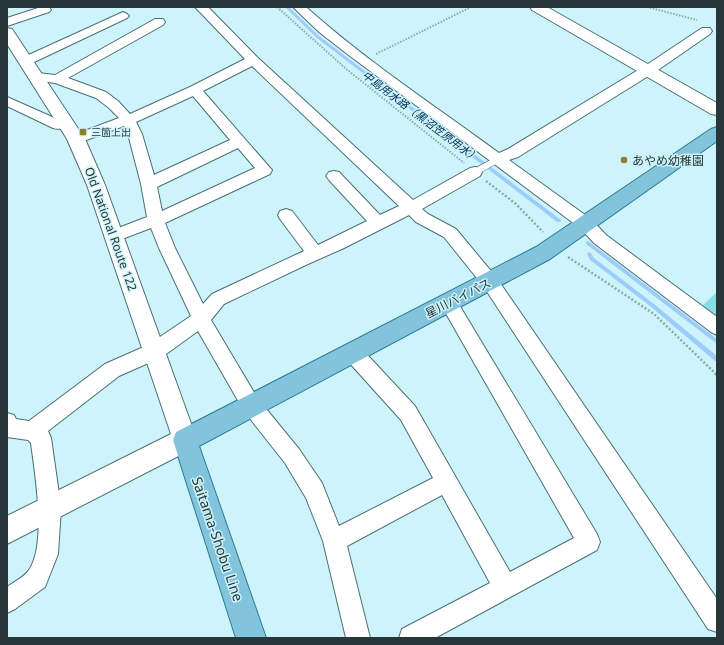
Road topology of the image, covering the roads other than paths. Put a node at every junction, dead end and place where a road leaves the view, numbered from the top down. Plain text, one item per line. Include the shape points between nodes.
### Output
1 (43, 7) edge
2 (201, 7) edge
3 (299, 7) edge
4 (537, 7) edge
5 (123, 16) dead end
6 (7, 22) edge
7 (159, 22) dead end
8 (703, 26) road end
9 (7, 32) edge
10 (253, 60) junction
11 (26, 61) junction
12 (647, 70) junction
13 (38, 77) junction
14 (57, 79) junction
15 (195, 90) junction
16 (9, 104) edge
17 (717, 110) edge
18 (128, 120) junction
19 (71, 131) junction
20 (717, 133) edge
21 (240, 141) junction
22 (495, 161) junction
23 (476, 172) joint
24 (334, 176) dead end
25 (149, 184) junction
26 (411, 208) junction
27 (286, 215) dead end
28 (156, 220) junction
29 (378, 223) junction
30 (586, 224) junction
31 (114, 236) junction
32 (315, 253) junction
33 (490, 282) junction
34 (449, 303) junction
35 (201, 319) junction
36 (717, 327) edge
37 (155, 351) junction
38 (352, 353) junction
39 (251, 405) junction
40 (7, 422) edge
41 (32, 431) junction
42 (185, 440) junction
43 (446, 482) junction
44 (50, 508) junction
45 (7, 530) edge
46 (334, 541) junction
47 (505, 587) junction
48 (7, 601) edge
49 (717, 620) edge
50 (251, 638) edge
51 (358, 638) edge
52 (411, 638) edge

1 - 6 street via 45,10
2 - 10 street
3 - 22 street via 323,29
4 - 12 street
5 - 11 street
7 - 14 street
8 - 12 street
9 - 11 street, Old National Route 122
10 - 15 street
10 - 26 street
11 - 13 street, Old National Route 122
12 - 17 street
12 - 22 street via 513,153
13 - 14 street
13 - 19 street, Old National Route 122
14 - 18 street via 101,95
15 - 18 street
15 - 21 street
16 - 19 street
18 - 19 street
18 - 25 street via 135,134
19 - 31 street, Old National Route 122 via 96,185
20 - 30 main road, 星川バイパス
21 - 25 street
21 - 28 street via 265,170
22 - 23 lane
22 - 30 street
23 - 26 street
24 - 29 street
25 - 28 street
26 - 29 street
26 - 33 street via 422,218 450,233
27 - 32 street
28 - 31 street
28 - 35 street via 166,248
29 - 32 street
30 - 33 main road, 星川バイパス via 543,253
30 - 36 street via 600,239
31 - 37 street, Old National Route 122
32 - 35 street via 218,299
33 - 34 main road, 星川バイパス
33 - 49 street
34 - 38 main road, 星川バイパス
34 - 47 street via 589,542
35 - 37 street
35 - 39 street
37 - 41 street via 112,370
37 - 42 street, Old National Route 122
38 - 39 main road, 星川バイパス
38 - 43 street via 408,413
39 - 42 main road, 星川バイパス
39 - 46 street via 292,456 314,491
40 - 41 street via 9,428
41 - 44 street via 41,438
42 - 44 street
42 - 50 main road, Saitama-Shobu Line
43 - 46 street
43 - 47 street
44 - 45 street
44 - 48 street via 47,554 37,579
46 - 51 street
47 - 52 street

